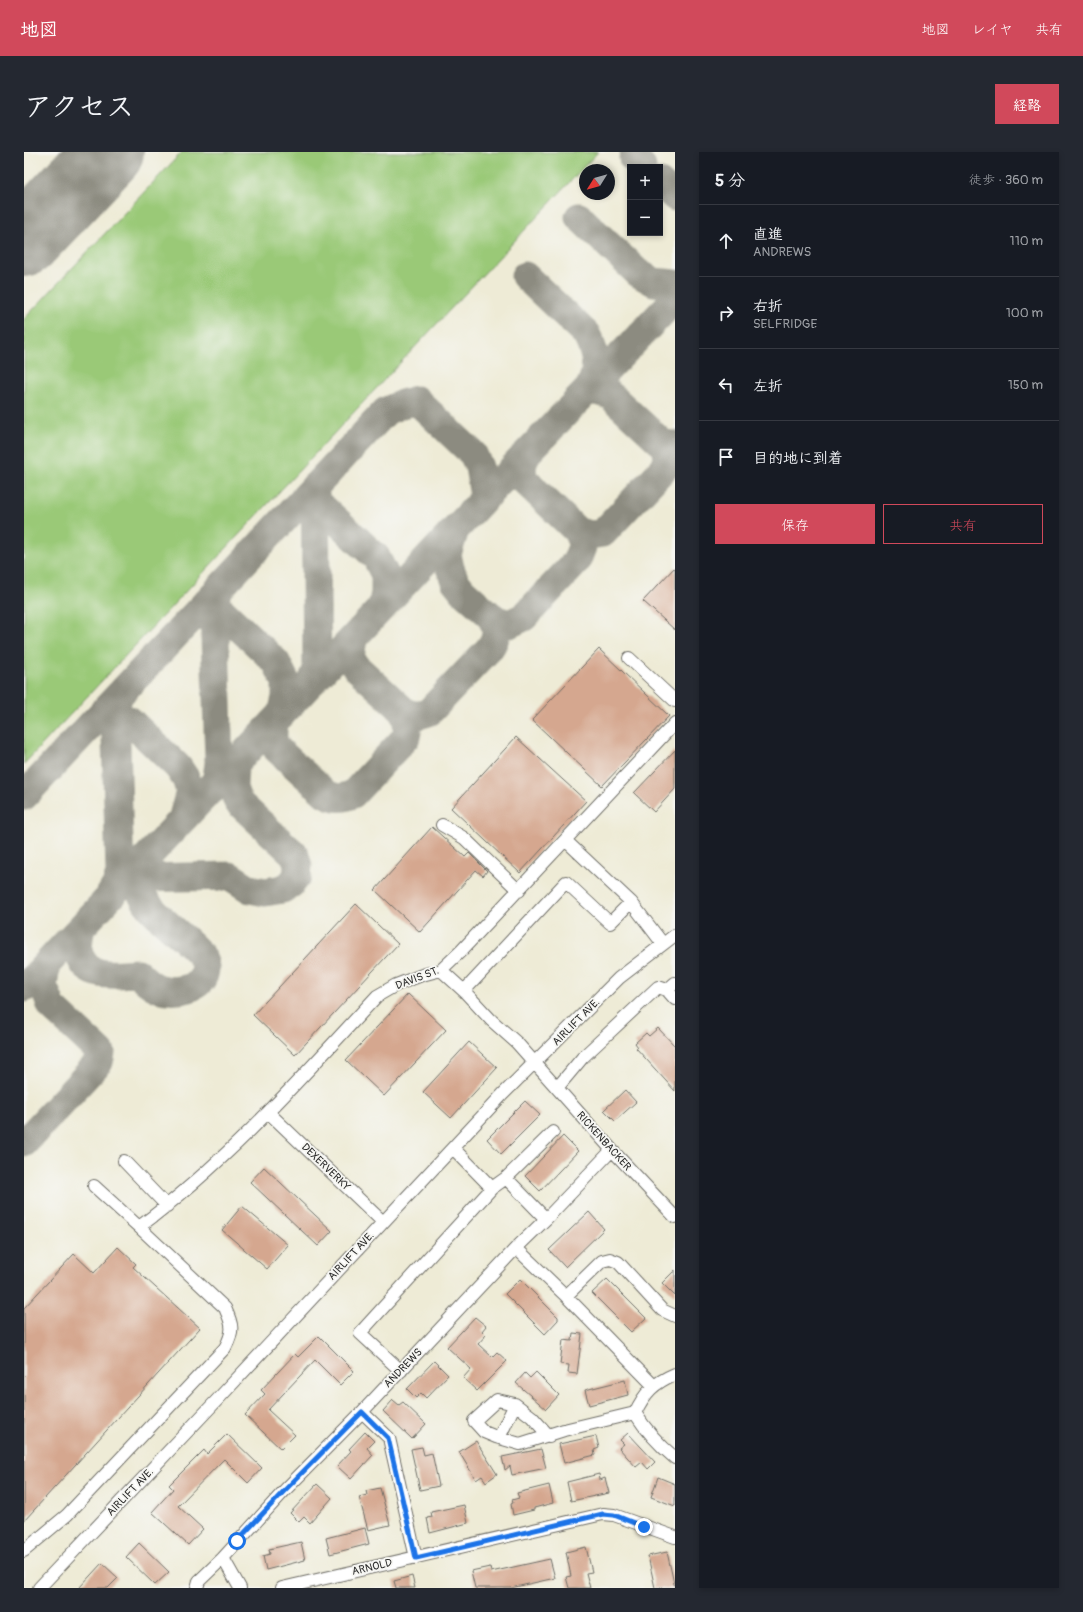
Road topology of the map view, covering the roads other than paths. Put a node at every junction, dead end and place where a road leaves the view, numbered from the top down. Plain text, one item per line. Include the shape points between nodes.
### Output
1 (629, 658) dead end
2 (675, 701) edge
3 (675, 723) edge
4 (442, 825) dead end
5 (566, 840) junction
6 (519, 890) junction
7 (630, 902) junction
8 (670, 943) edge
9 (441, 970) junction
10 (464, 991) junction
11 (672, 991) edge
12 (535, 1064) junction
13 (557, 1088) junction
14 (269, 1113) junction
15 (553, 1132) dead end
16 (453, 1148) junction
17 (612, 1150) junction
18 (124, 1161) dead end
19 (506, 1178) junction
20 (94, 1186) dead end
21 (492, 1188) junction
22 (168, 1206) junction
23 (675, 1217) edge
24 (546, 1219) junction
25 (383, 1222) junction
26 (139, 1226) junction
27 (516, 1248) junction
28 (566, 1296) junction
29 (675, 1316) edge
30 (401, 1371) junction
31 (675, 1374) edge
32 (653, 1385) junction
33 (515, 1404) junction
34 (362, 1412) junction
35 (636, 1413) junction
36 (549, 1436) junction
37 (499, 1438) junction
38 (675, 1458) edge
39 (675, 1537) edge
40 (24, 1551) edge
41 (223, 1558) junction
42 (416, 1558) junction
43 (39, 1588) edge
44 (197, 1588) edge
45 (240, 1588) edge
46 (282, 1588) edge

1 - 2 street
3 - 5 street, DAVIS ST.
4 - 6 street via 464,838
5 - 6 street, DAVIS ST.
5 - 7 street
6 - 9 street, DAVIS ST.
7 - 8 street
7 - 10 street via 610,923 566,882
8 - 12 street, AIRLIFT AVE. via 619,978
9 - 10 street, RICKENBACKER
9 - 14 street, DAVIS ST. via 396,985 377,996
10 - 12 street, RICKENBACKER
11 - 13 street via 658,987 583,1057
12 - 13 street, RICKENBACKER
12 - 16 street, AIRLIFT AVE.
13 - 17 street, RICKENBACKER
14 - 22 street, DAVIS ST.
14 - 25 street, DEXERVERKY
15 - 19 street
16 - 21 street
16 - 25 street, AIRLIFT AVE.
17 - 23 street, RICKENBACKER
17 - 24 street, ANDREWS
18 - 22 street
19 - 21 street
19 - 24 street
20 - 26 street
21 - 30 street via 360,1333
22 - 26 street, DAVIS ST.
24 - 27 street, ANDREWS
25 - 43 street, AIRLIFT AVE.
26 - 40 street via 226,1308 233,1329 230,1339 225,1348 66,1515
27 - 28 street
27 - 30 street, ANDREWS
28 - 29 street via 602,1261 610,1259 618,1262 662,1310
28 - 32 street
30 - 34 street, ANDREWS
31 - 32 street
32 - 35 street
33 - 36 street via 532,1417
33 - 37 street
33 - 37 street via 497,1400 474,1421 484,1432
34 - 41 street, ANDREWS
34 - 42 street via 388,1438
35 - 36 street
35 - 38 street via 657,1443
36 - 37 street via 520,1444
39 - 42 street, ARNOLD via 614,1515 603,1514
41 - 44 street, ANDREWS via 199,1581
41 - 45 street
42 - 46 street, ARNOLD

